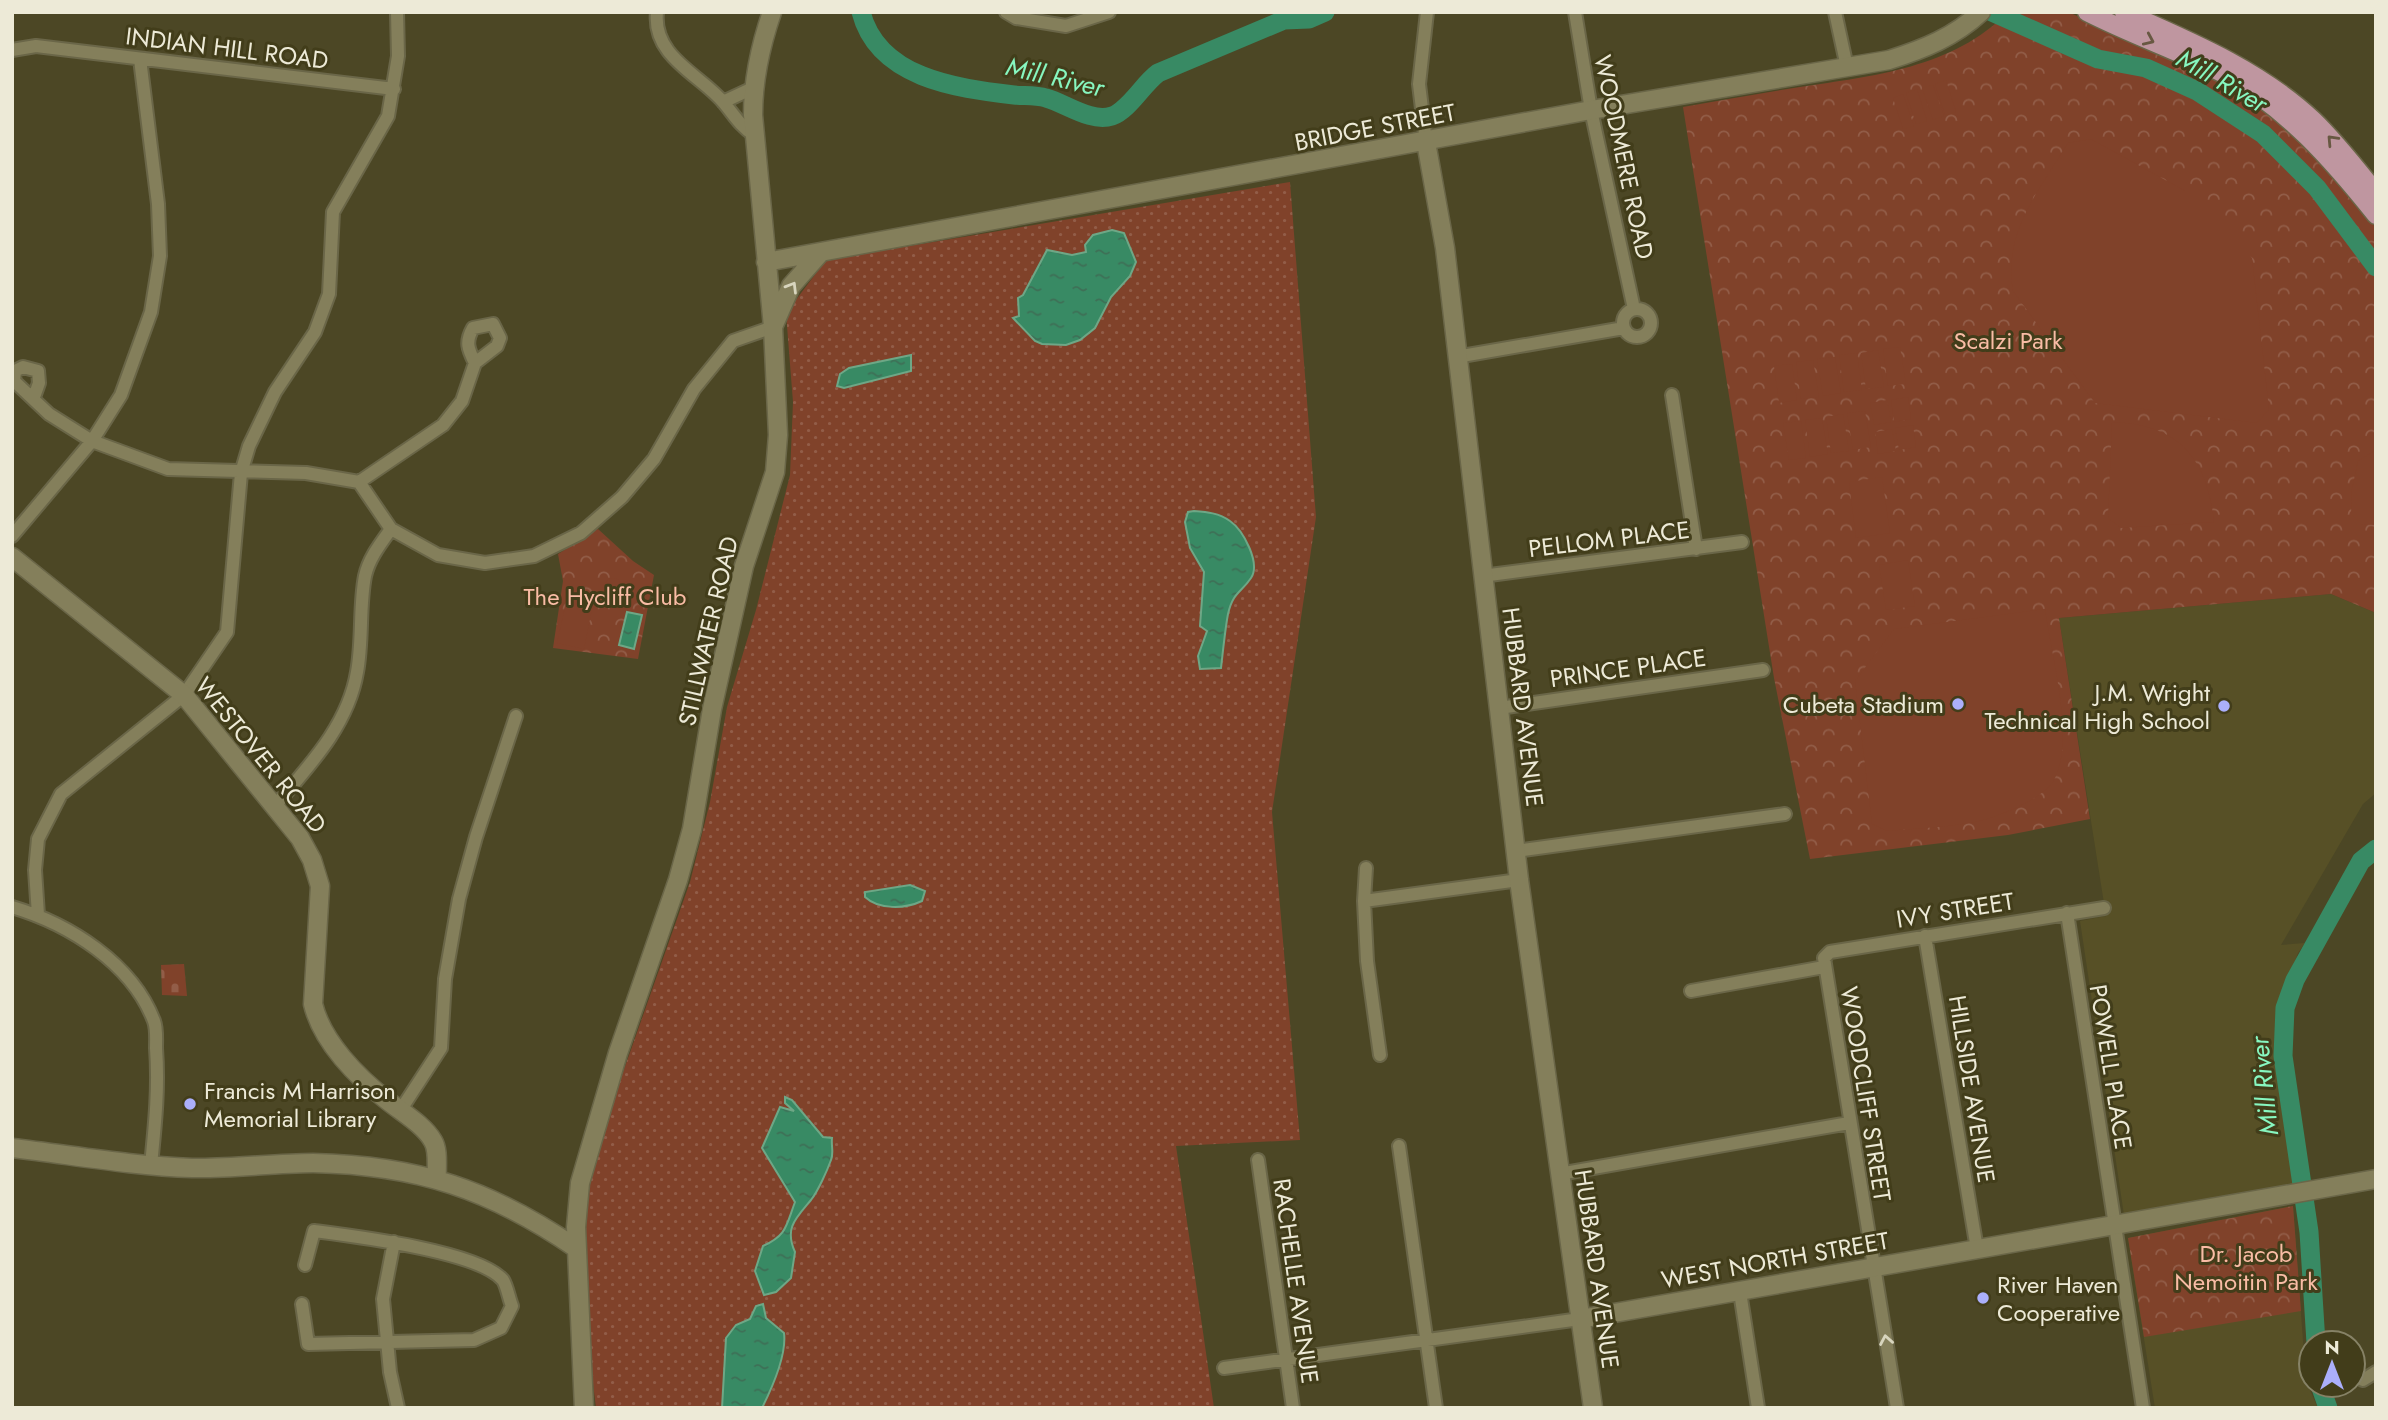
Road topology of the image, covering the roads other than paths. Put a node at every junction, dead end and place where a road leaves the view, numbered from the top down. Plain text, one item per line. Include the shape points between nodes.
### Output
1 (397, 12) edge
2 (657, 12) edge
3 (772, 12) edge
4 (1006, 12) edge
5 (1109, 12) edge
6 (1427, 12) edge
7 (1575, 12) edge
8 (1835, 12) edge
9 (1981, 12) edge
10 (2087, 12) edge
11 (2127, 13) edge
12 (12, 50) edge
13 (140, 59) junction
14 (1847, 66) junction
15 (394, 89) junction
16 (753, 89) junction
17 (723, 102) junction
18 (1591, 110) junction
19 (754, 135) junction
20 (1426, 142) junction
21 (2376, 193) edge
22 (2376, 215) edge
23 (821, 252) junction
24 (766, 262) junction
25 (1634, 309) junction
26 (773, 327) junction
27 (1623, 328) junction
28 (1456, 356) junction
29 (475, 363) dead end
30 (1672, 395) dead end
31 (34, 397) dead end
32 (92, 441) junction
33 (241, 473) junction
34 (359, 482) junction
35 (391, 529) junction
36 (12, 536) edge
37 (1742, 542) dead end
38 (1696, 549) junction
39 (12, 557) edge
40 (1482, 576) junction
41 (1763, 670) dead end
42 (184, 695) junction
43 (1499, 708) junction
44 (516, 716) dead end
45 (274, 807) junction
46 (1785, 814) dead end
47 (1516, 851) junction
48 (1366, 868) dead end
49 (1519, 880) junction
50 (1364, 901) junction
51 (12, 907) edge
52 (2104, 908) dead end
53 (2067, 913) junction
54 (38, 915) junction
55 (1925, 936) junction
56 (1824, 967) junction
57 (1691, 991) dead end
58 (1380, 1055) dead end
59 (400, 1111) junction
60 (1849, 1124) junction
61 (1399, 1146) dead end
62 (12, 1148) edge
63 (1258, 1160) dead end
64 (151, 1165) junction
65 (1559, 1174) junction
66 (437, 1179) junction
67 (2376, 1179) edge
68 (2114, 1227) junction
69 (394, 1242) junction
70 (576, 1248) junction
71 (1977, 1249) junction
72 (305, 1265) dead end
73 (1873, 1269) junction
74 (1740, 1292) junction
75 (302, 1304) dead end
76 (1580, 1319) junction
77 (1426, 1340) junction
78 (386, 1343) junction
79 (1286, 1360) junction
80 (1224, 1368) dead end
81 (398, 1408) edge
82 (584, 1408) edge
83 (1293, 1408) edge
84 (1436, 1408) edge
85 (1593, 1408) edge
86 (1758, 1408) edge
87 (1897, 1408) edge
88 (2143, 1408) edge

1 - 15 street
2 - 17 street via 660,36 668,51
3 - 16 main road, STILLWATER ROAD
4 - 5 street via 1016,18 1066,26
6 - 20 street, HUBBARD AVENUE via 1419,84
7 - 18 street, WOODMERE ROAD
8 - 14 street
9 - 14 main road, BRIDGE STREET via 1960,32 1900,57
10 -> 22 main road via 2226,75 2270,105 2306,134
21 -> 11 main road via 2312,119 2274,89 2237,65
12 - 13 street, INDIAN HILL ROAD via 36,46
13 - 15 street, INDIAN HILL ROAD
13 - 32 street via 160,256 151,312 121,396
14 - 18 main road, BRIDGE STREET
15 - 33 street via 388,116 333,212 329,294 315,332 275,392
16 - 17 street
16 - 19 main road, STILLWATER ROAD
17 - 19 street
18 - 20 main road, BRIDGE STREET
18 - 25 street, WOODMERE ROAD
19 - 24 main road, STILLWATER ROAD
20 - 23 main road, BRIDGE STREET
20 - 28 main road, HUBBARD AVENUE via 1445,248
23 - 24 main road, BRIDGE STREET
26 -> 23 main road via 791,286
24 - 26 main road, STILLWATER ROAD
25 - 27 street via 1625,316
25 - 27 street, WOODMERE ROAD via 1648,314 1650,329 1638,337
26 - 35 street via 733,341 694,389 654,459 622,498 581,533 534,556 485,563 438,555
26 - 70 main road, STILLWATER ROAD via 778,435 775,472 741,578 692,829 580,1183
27 - 28 street, WOODMERE ROAD
28 - 40 main road, HUBBARD AVENUE
29 - 34 street via 462,401 443,425
30 - 38 street
31 - 32 street via 49,414
32 - 33 street via 168,469
32 - 36 street
33 - 34 street via 306,473
33 - 42 street via 226,632
34 - 35 street
35 - 45 street via 366,575 351,697 328,742
37 - 38 street, PELLOM PLACE
38 - 40 street, PELLOM PLACE
39 - 42 main road, WESTOVER ROAD
40 - 43 main road, HUBBARD AVENUE
41 - 43 street, PRINCE PLACE
42 - 45 main road, WESTOVER ROAD
42 - 54 street via 61,794 38,839
43 - 47 main road, HUBBARD AVENUE
44 - 59 street via 459,899 445,979 440,1048
45 - 59 main road, WESTOVER ROAD via 300,838 320,886 313,1004 317,1021 341,1054
46 - 47 street
47 - 49 main road, HUBBARD AVENUE
48 - 50 street
49 - 50 street
49 - 65 main road, HUBBARD AVENUE
50 - 58 street
51 - 54 street
52 - 53 street, IVY STREET
53 - 55 street, IVY STREET
53 - 68 street, POWELL PLACE
54 - 64 street via 80,936 111,960 155,1023 159,1092
55 - 56 street, IVY STREET via 1830,952
55 - 71 street, HILLSIDE AVENUE
56 - 57 street
56 - 60 street, WOODCLIFF STREET
59 - 66 main road, WESTOVER ROAD via 435,1144
60 - 65 street
60 - 73 street, WOODCLIFF STREET
61 - 77 street
62 - 64 main road
63 - 79 street, RACHELLE AVENUE
64 - 66 main road via 346,1165
65 - 76 main road, HUBBARD AVENUE
66 - 70 main road via 509,1206
67 - 68 main road, WEST NORTH STREET
68 - 71 main road, WEST NORTH STREET
68 - 88 street, POWELL PLACE
69 - 72 street via 314,1231
69 - 78 street via 383,1299
69 - 78 street via 475,1264 503,1280 512,1306 500,1328 474,1340
70 - 82 main road, STILLWATER ROAD
71 - 73 main road, WEST NORTH STREET
73 - 74 main road, WEST NORTH STREET
87 -> 73 street, WOODCLIFF STREET
74 - 76 main road, WEST NORTH STREET
74 - 86 street
75 - 78 street via 308,1344
76 - 77 street, WEST NORTH STREET
76 - 85 main road, HUBBARD AVENUE
77 - 79 street, WEST NORTH STREET
77 - 84 street
78 - 81 street
79 - 80 street, WEST NORTH STREET
79 - 83 street, RACHELLE AVENUE

